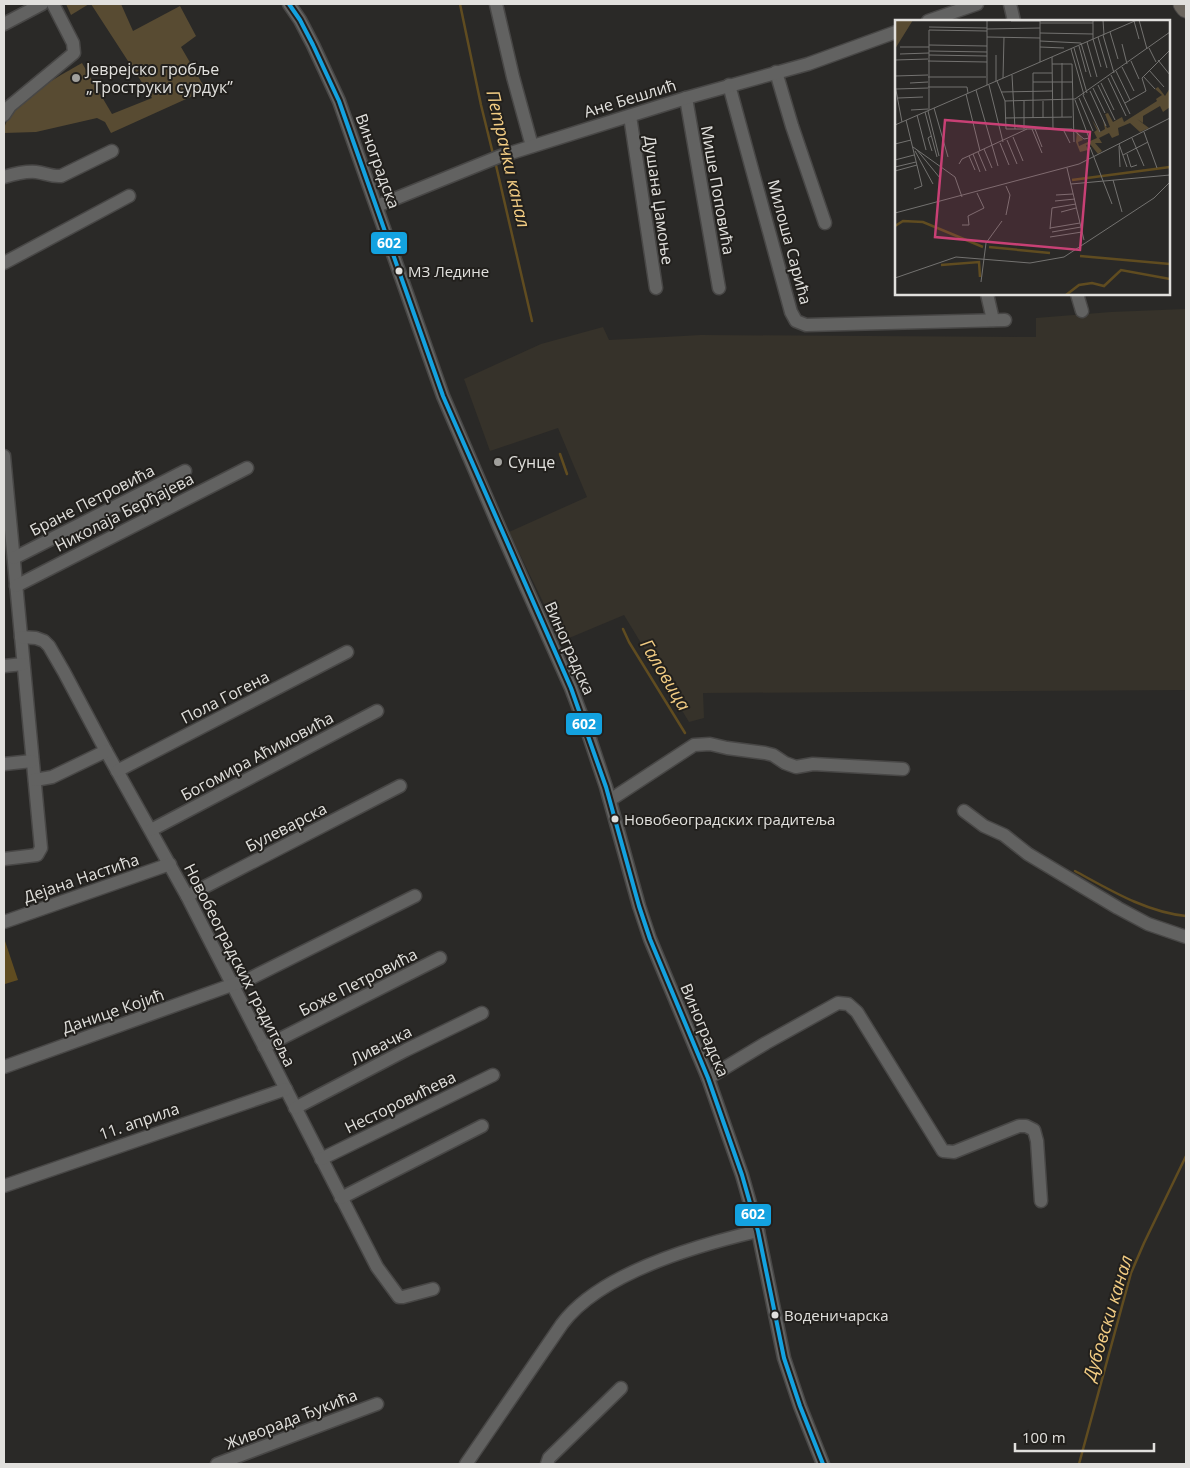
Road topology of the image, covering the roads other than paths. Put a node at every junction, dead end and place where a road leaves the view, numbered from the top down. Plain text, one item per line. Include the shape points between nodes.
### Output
1 (42, 4) edge
2 (53, 4) edge
3 (289, 4) edge
4 (496, 4) edge
5 (977, 4) edge
6 (1010, 4) edge
7 (1183, 4) edge
8 (1186, 8) edge
9 (963, 15) edge
10 (934, 20) edge
11 (1014, 20) edge
12 (4, 24) edge
13 (895, 32) edge
14 (776, 72) junction
15 (729, 85) junction
16 (686, 98) junction
17 (4, 115) edge
18 (630, 116) junction
19 (532, 146) junction
20 (112, 150) dead end
21 (4, 177) edge
22 (129, 196) dead end
23 (377, 206) junction
24 (825, 223) dead end
25 (4, 263) edge
26 (656, 288) dead end
27 (719, 288) dead end
28 (987, 295) edge
29 (1077, 295) edge
30 (1082, 311) dead end
31 (4, 456) edge
32 (247, 468) dead end
33 (185, 471) dead end
34 (14, 558) junction
35 (16, 586) junction
36 (21, 637) junction
37 (347, 652) dead end
38 (23, 664) junction
39 (4, 666) edge
40 (378, 711) dead end
41 (106, 751) junction
42 (32, 761) junction
43 (4, 764) edge
44 (903, 769) dead end
45 (117, 771) junction
46 (35, 780) junction
47 (400, 786) dead end
48 (610, 800) junction
49 (964, 811) dead end
50 (151, 830) junction
51 (4, 859) edge
52 (170, 864) junction
53 (187, 896) junction
54 (415, 896) dead end
55 (4, 922) edge
56 (1186, 937) edge
57 (440, 958) dead end
58 (233, 985) junction
59 (482, 1013) dead end
60 (264, 1047) junction
61 (4, 1067) edge
62 (493, 1075) dead end
63 (708, 1078) junction
64 (286, 1089) junction
65 (295, 1108) junction
66 (482, 1126) dead end
67 (321, 1159) junction
68 (4, 1186) edge
69 (340, 1198) junction
70 (1041, 1201) dead end
71 (758, 1231) junction
72 (433, 1290) dead end
73 (621, 1388) dead end
74 (376, 1404) dead end
75 (217, 1464) edge
76 (466, 1464) edge
77 (547, 1464) edge
78 (823, 1464) edge

1 - 12 street
2 - 17 street via 73,43 74,53 10,106
3 - 23 street, Виноградска via 331,82
4 - 19 street
5 - 9 street
6 - 11 street
7 - 8 highway
9 - 10 street
13 - 14 street, Ане Бешлић via 808,64
14 - 15 street, Ане Бешлић
14 - 24 street
15 - 16 street, Ане Бешлић
15 - 28 street, Милоша Сарића via 796,321 806,325 999,320
16 - 18 street, Ане Бешлић
16 - 27 street, Мише Поповића
18 - 19 street, Ане Бешлић
18 - 26 street, Душана Џамоње
19 - 23 street, Ане Бешлић
20 - 21 street via 61,176 28,172
22 - 25 street
23 - 48 street, Виноградска via 444,396 571,688
29 - 30 street
31 - 34 street
32 - 35 street, Николаја Берђајева
33 - 34 street, Бране Петровића
34 - 35 street
35 - 36 street
36 - 38 street
36 - 41 street, Новобеоградских градитеља via 36,638 50,646
37 - 45 street, Пола Гогена
38 - 39 street
38 - 42 street
40 - 50 street, Богомира Аћимовића
41 - 45 street, Новобеоградских градитеља
41 - 46 street via 52,776
42 - 43 street
42 - 46 street
44 - 48 street via 813,764 796,767 765,753 710,744 694,745
45 - 50 street, Новобеоградских градитеља
46 - 51 street via 41,851 37,855
47 - 53 street, Булеварска
48 - 63 street, Виноградска via 650,939
49 - 56 street via 1118,908 1148,924
50 - 52 street, Новобеоградских градитеља
52 - 53 street, Новобеоградских градитеља
52 - 55 street, Дејана Настића
53 - 58 street, Новобеоградских градитеља
54 - 58 street, Данице Којић
57 - 60 street, Боже Петровића
58 - 60 street, Новобеоградских градитеља
58 - 61 street, Данице Којић
59 - 65 street, Ливачка
60 - 64 street, Новобеоградских градитеља
62 - 67 street, Несторовићева
63 - 70 street via 838,1003 848,1004 857,1012 943,1151 954,1152 1019,1126 1034,1130 1038,1141
63 - 71 street, Виноградска
64 - 65 street, Новобеоградских градитеља
64 - 68 street, 11. априла
65 - 67 street, Новобеоградских градитеља
66 - 69 street
67 - 69 street, Новобеоградских градитеља
69 - 72 street, Новобеоградских градитеља via 377,1267 399,1297
71 - 76 street via 689,1250 653,1264 587,1299 562,1324
71 - 78 street, Виноградска via 784,1358
73 - 77 street via 549,1458
74 - 75 street, Живорада Ђукића

